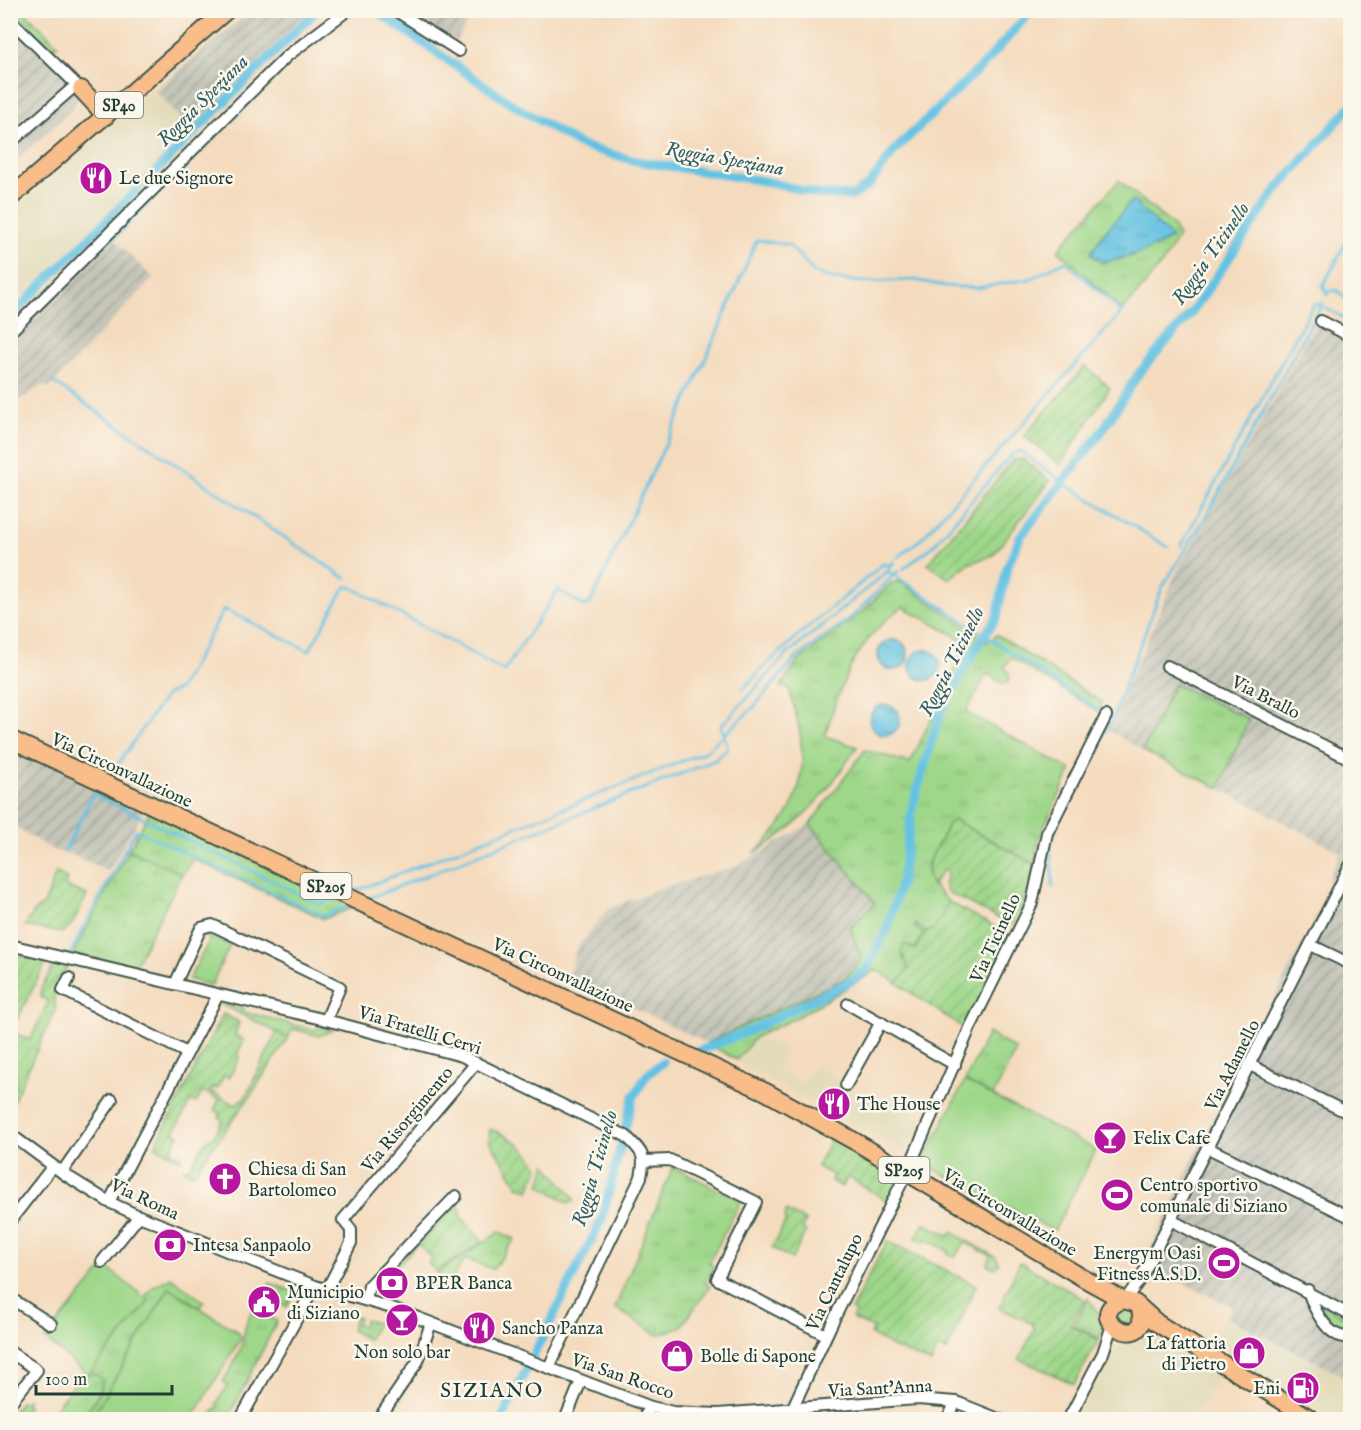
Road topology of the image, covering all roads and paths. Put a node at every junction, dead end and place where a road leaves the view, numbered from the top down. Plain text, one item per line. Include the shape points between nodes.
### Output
1 (227, 10) edge
2 (348, 10) edge
3 (395, 10) edge
4 (10, 20) edge
5 (459, 51) dead end
6 (78, 87) junction
7 (106, 116) junction
8 (10, 143) edge
9 (10, 198) edge
10 (1321, 321) dead end
11 (10, 332) edge
12 (1350, 336) edge
13 (1167, 666) dead end
14 (1106, 716) dead end
15 (10, 739) edge
16 (1350, 759) edge
17 (1350, 866) edge
18 (10, 945) edge
19 (1311, 945) junction
20 (1350, 964) edge
21 (69, 978) dead end
22 (175, 984) junction
23 (218, 995) junction
24 (848, 1004) dead end
25 (326, 1020) junction
26 (881, 1022) junction
27 (187, 1053) junction
28 (476, 1063) junction
29 (955, 1065) junction
30 (1250, 1065) junction
31 (846, 1085) dead end
32 (112, 1100) dead end
33 (1350, 1114) edge
34 (10, 1134) edge
35 (1208, 1148) junction
36 (644, 1161) junction
37 (58, 1169) junction
38 (907, 1172) junction
39 (456, 1196) dead end
40 (109, 1202) junction
41 (139, 1216) junction
42 (1350, 1217) edge
43 (1171, 1220) junction
44 (10, 1221) edge
45 (102, 1262) dead end
46 (1083, 1278) junction
47 (315, 1286) junction
48 (327, 1289) junction
49 (1308, 1290) junction
50 (10, 1298) edge
51 (366, 1299) junction
52 (1131, 1304) junction
53 (1350, 1315) edge
54 (432, 1323) junction
55 (51, 1324) dead end
56 (1120, 1326) junction
57 (826, 1335) junction
58 (1178, 1336) junction
59 (1350, 1337) edge
60 (10, 1352) edge
61 (1103, 1353) junction
62 (544, 1365) junction
63 (581, 1381) junction
64 (956, 1402) junction
65 (10, 1403) edge
66 (651, 1407) junction
67 (793, 1407) junction
68 (240, 1419) edge
69 (378, 1419) edge
70 (565, 1419) edge
71 (642, 1419) edge
72 (947, 1419) edge
73 (1001, 1419) edge
74 (1068, 1419) edge
75 (1313, 1419) edge

1 - 7 main road, SP40
2 - 11 street via 287,56
3 - 5 street
4 - 6 street
6 - 7 main road
6 - 8 street
7 - 9 main road, SP40
10 - 12 street
13 - 16 street, Via Brallo
14 - 29 street, Via Ticinello via 1047,833 1032,903
15 - 38 main road, Via Circonvallazione / SP205 via 722,1069
17 - 19 street, Via Adamello
18 - 22 street, Via Fratelli Cervi
19 - 20 street
19 - 30 street, Via Adamello
21 - 27 street via 63,990
22 - 23 street, Via Fratelli Cervi
22 - 25 street via 201,928 212,925 340,987
23 - 25 street, Via Fratelli Cervi
23 - 27 street
24 - 26 street
25 - 28 street, Via Fratelli Cervi
26 - 29 street
26 - 31 street
27 - 40 street
28 - 36 street, Via Fratelli Cervi via 626,1136 641,1150
28 - 48 street, Via Risorgimento via 343,1220 351,1230 351,1243
29 - 38 street, Via Ticinello
30 - 33 street
30 - 35 street, Via Adamello
32 - 37 street
34 - 37 street, Via Roma
35 - 42 street
35 - 43 street, Via Adamello
36 - 57 street via 670,1160 756,1202 717,1279
36 - 62 street via 640,1177 576,1308
37 - 40 street, Via Roma
37 - 44 street
38 - 46 main road, Via Circonvallazione / SP205
38 - 57 street, Via Cantalupo
39 - 51 street via 369,1286
40 - 41 street, Via Roma
41 - 45 street
41 - 47 street, Via Roma
43 - 49 street
43 - 52 street, Via Adamello
46 - 52 main road, SP205
46 - 56 main road, SP205
47 - 48 street, Via Roma
47 - 68 street
48 - 51 street, Via Roma
49 - 53 street
49 - 59 street via 1334,1334
50 - 55 street
51 - 54 street, Via Roma
52 - 56 main road via 1112,1306
52 - 56 main road via 1142,1319
52 - 58 main road, SP205
54 - 62 street, Via Roma
54 - 69 street via 418,1361
56 - 58 main road, SP205
56 - 61 street
56 - 61 street
57 - 67 street, Via Cantalupo
58 - 75 main road, SP205
60 - 65 street via 37,1370
61 - 74 street
62 - 63 street, Via San Rocco
63 - 66 street, Via San Rocco
63 - 70 street
64 - 67 street, Via Sant'Anna via 917,1399
64 - 72 street
64 - 73 street, Via Sant'Anna
66 - 67 street, Via San Rocco via 718,1414
66 - 71 street

